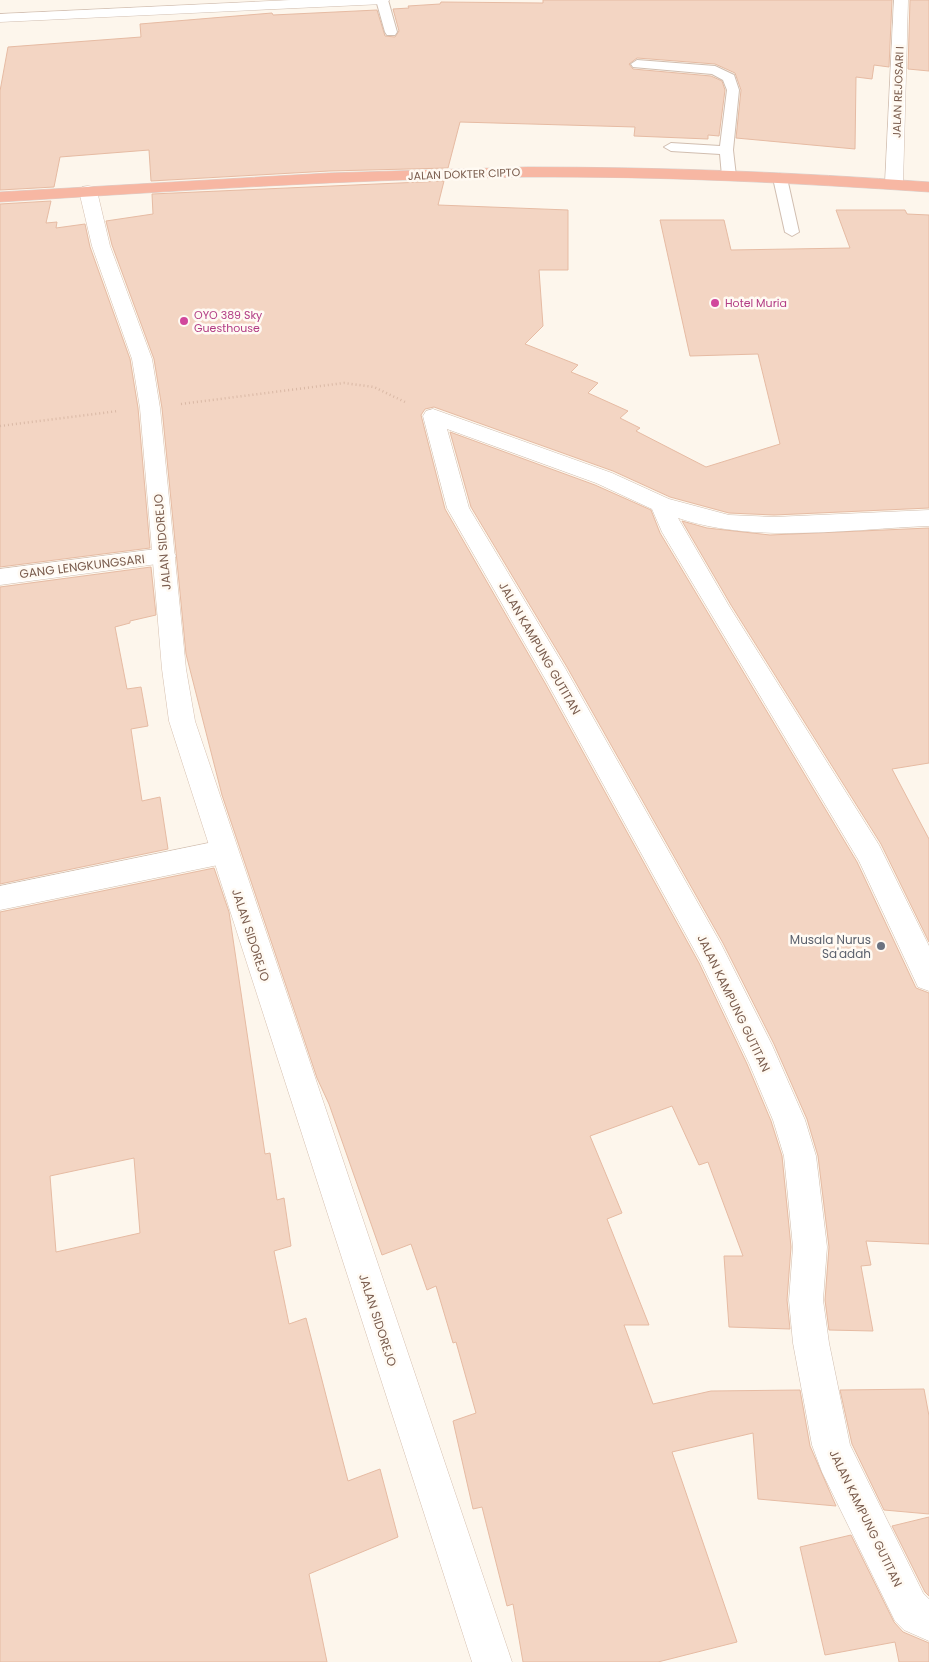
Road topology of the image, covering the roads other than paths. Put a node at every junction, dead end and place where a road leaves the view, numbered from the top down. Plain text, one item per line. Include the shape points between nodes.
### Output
1 (46, 0) edge
2 (382, 0) edge
3 (901, 0) edge
4 (217, 4) edge
5 (42, 14) junction
6 (0, 18) edge
7 (391, 32) dead end
8 (637, 64) dead end
9 (671, 147) dead end
10 (726, 150) junction
11 (729, 176) junction
12 (780, 178) junction
13 (894, 184) junction
14 (929, 186) edge
15 (88, 192) junction
16 (0, 197) edge
17 (792, 232) dead end
18 (661, 504) junction
19 (926, 524) edge
20 (164, 556) junction
21 (0, 577) edge
22 (223, 852) junction
23 (0, 898) edge
24 (929, 977) edge
25 (929, 1621) edge
26 (492, 1662) edge

1 - 5 street
2 - 4 street
2 - 7 lane
3 - 13 street, JALAN REJOSARI I
4 - 5 street
5 - 6 street
8 - 10 lane via 715,70 729,78 733,90
9 - 10 lane
10 - 11 lane
11 - 12 highway, JALAN DOKTER CIPTO
11 - 15 highway, JALAN DOKTER CIPTO via 528,172 274,181
12 - 13 highway, JALAN DOKTER CIPTO
12 - 17 lane
13 - 14 highway, JALAN DOKTER CIPTO
15 - 16 highway, JALAN DOKTER CIPTO
15 - 20 street, JALAN SIDOREJO via 102,246 142,359 150,408
18 - 19 street via 729,523
18 - 24 street via 673,532 869,853
18 - 25 street, JALAN KAMPUNG GUTITAN via 604,478 433,416 458,508 711,953 789,1120 800,1156 810,1247 806,1300 811,1342 831,1445 909,1607
20 - 21 street, GANG LENGKUNGSARI
20 - 22 street, JALAN SIDOREJO via 182,721
22 - 23 street
22 - 26 street, JALAN SIDOREJO

